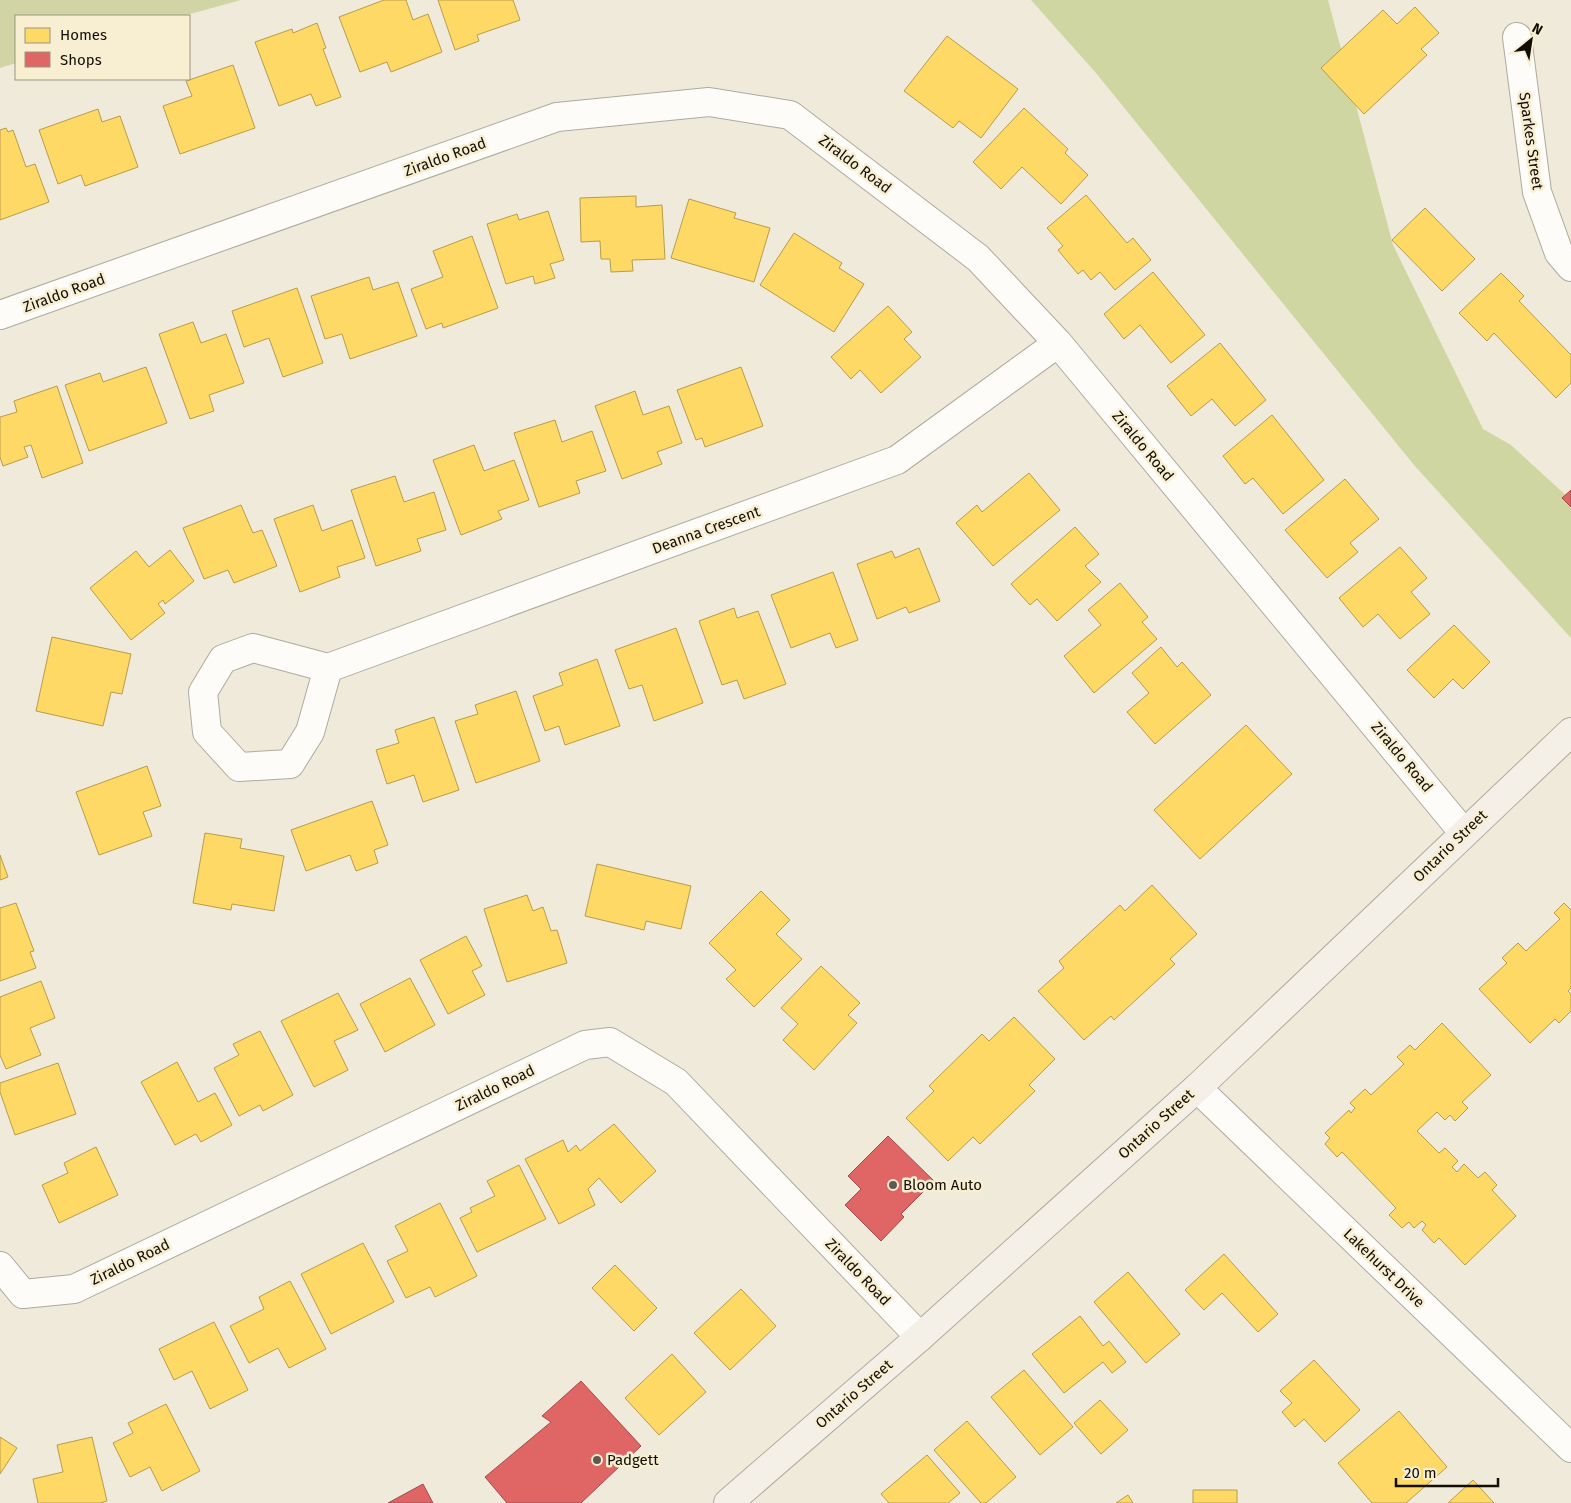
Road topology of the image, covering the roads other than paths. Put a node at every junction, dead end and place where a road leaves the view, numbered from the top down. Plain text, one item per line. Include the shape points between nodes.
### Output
1 (1517, 37) dead end
2 (1571, 267) edge
3 (0, 315) edge
4 (1058, 343) junction
5 (328, 668) junction
6 (1571, 732) edge
7 (1464, 833) junction
8 (1197, 1088) junction
9 (0, 1266) edge
10 (920, 1337) junction
11 (1571, 1448) edge
12 (728, 1503) edge

1 - 2 street, Sparkes Street via 1536,192 1559,253
3 - 4 street, Ziraldo Road via 557,117 709,102 790,115 978,258
4 - 5 street, Deanna Crescent via 897,460
4 - 7 street, Ziraldo Road
5 - 5 street via 310,732 290,764 239,767 207,732 203,692 223,659 253,648
6 - 7 main road, Ontario Street
7 - 8 main road, Ontario Street
8 - 10 main road, Ontario Street
8 - 11 street, Lakehurst Drive
9 - 10 street, Ziraldo Road via 23,1294 74,1289 585,1045 610,1042 676,1082
10 - 12 main road, Ontario Street

